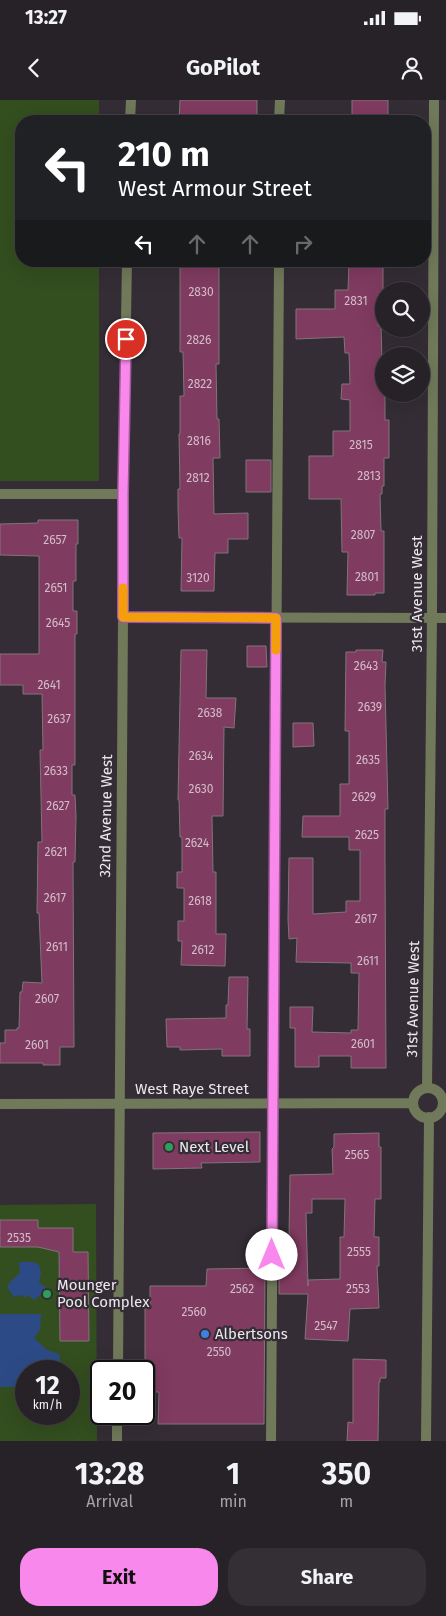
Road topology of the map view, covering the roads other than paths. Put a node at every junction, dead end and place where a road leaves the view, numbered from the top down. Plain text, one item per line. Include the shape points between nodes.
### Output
1 (131, 100) edge
2 (280, 100) edge
3 (434, 100) edge
4 (130, 115) edge
5 (280, 115) edge
6 (128, 267) edge
7 (279, 267) edge
8 (0, 494) edge
9 (123, 494) junction
10 (123, 617) junction
11 (432, 617) junction
12 (276, 618) junction
13 (446, 618) edge
14 (427, 1088) junction
15 (444, 1102) edge
16 (413, 1103) junction
17 (0, 1104) edge
18 (119, 1104) junction
19 (273, 1104) junction
20 (429, 1118) junction
21 (118, 1360) edge
22 (117, 1425) edge
23 (117, 1441) edge
24 (271, 1441) edge
25 (426, 1441) edge

1 - 4 street
2 - 5 street
3 - 11 street, 31st Avenue West
6 - 9 street, 32nd Avenue West
7 - 12 street
8 - 9 street
9 - 10 street, 32nd Avenue West
10 - 12 street
10 - 18 street, 32nd Avenue West
11 - 12 street
11 - 13 street
11 - 14 street, 31st Avenue West
12 - 19 street
14 - 15 street via 436,1091
14 - 16 street via 414,1096
15 - 20 street via 439,1113
16 - 19 street, West Raye Street
16 - 20 street via 418,1114
17 - 18 street, West Raye Street
18 - 19 street, West Raye Street
18 - 21 street, 32nd Avenue West
19 - 24 street
20 - 25 street
22 - 23 street

